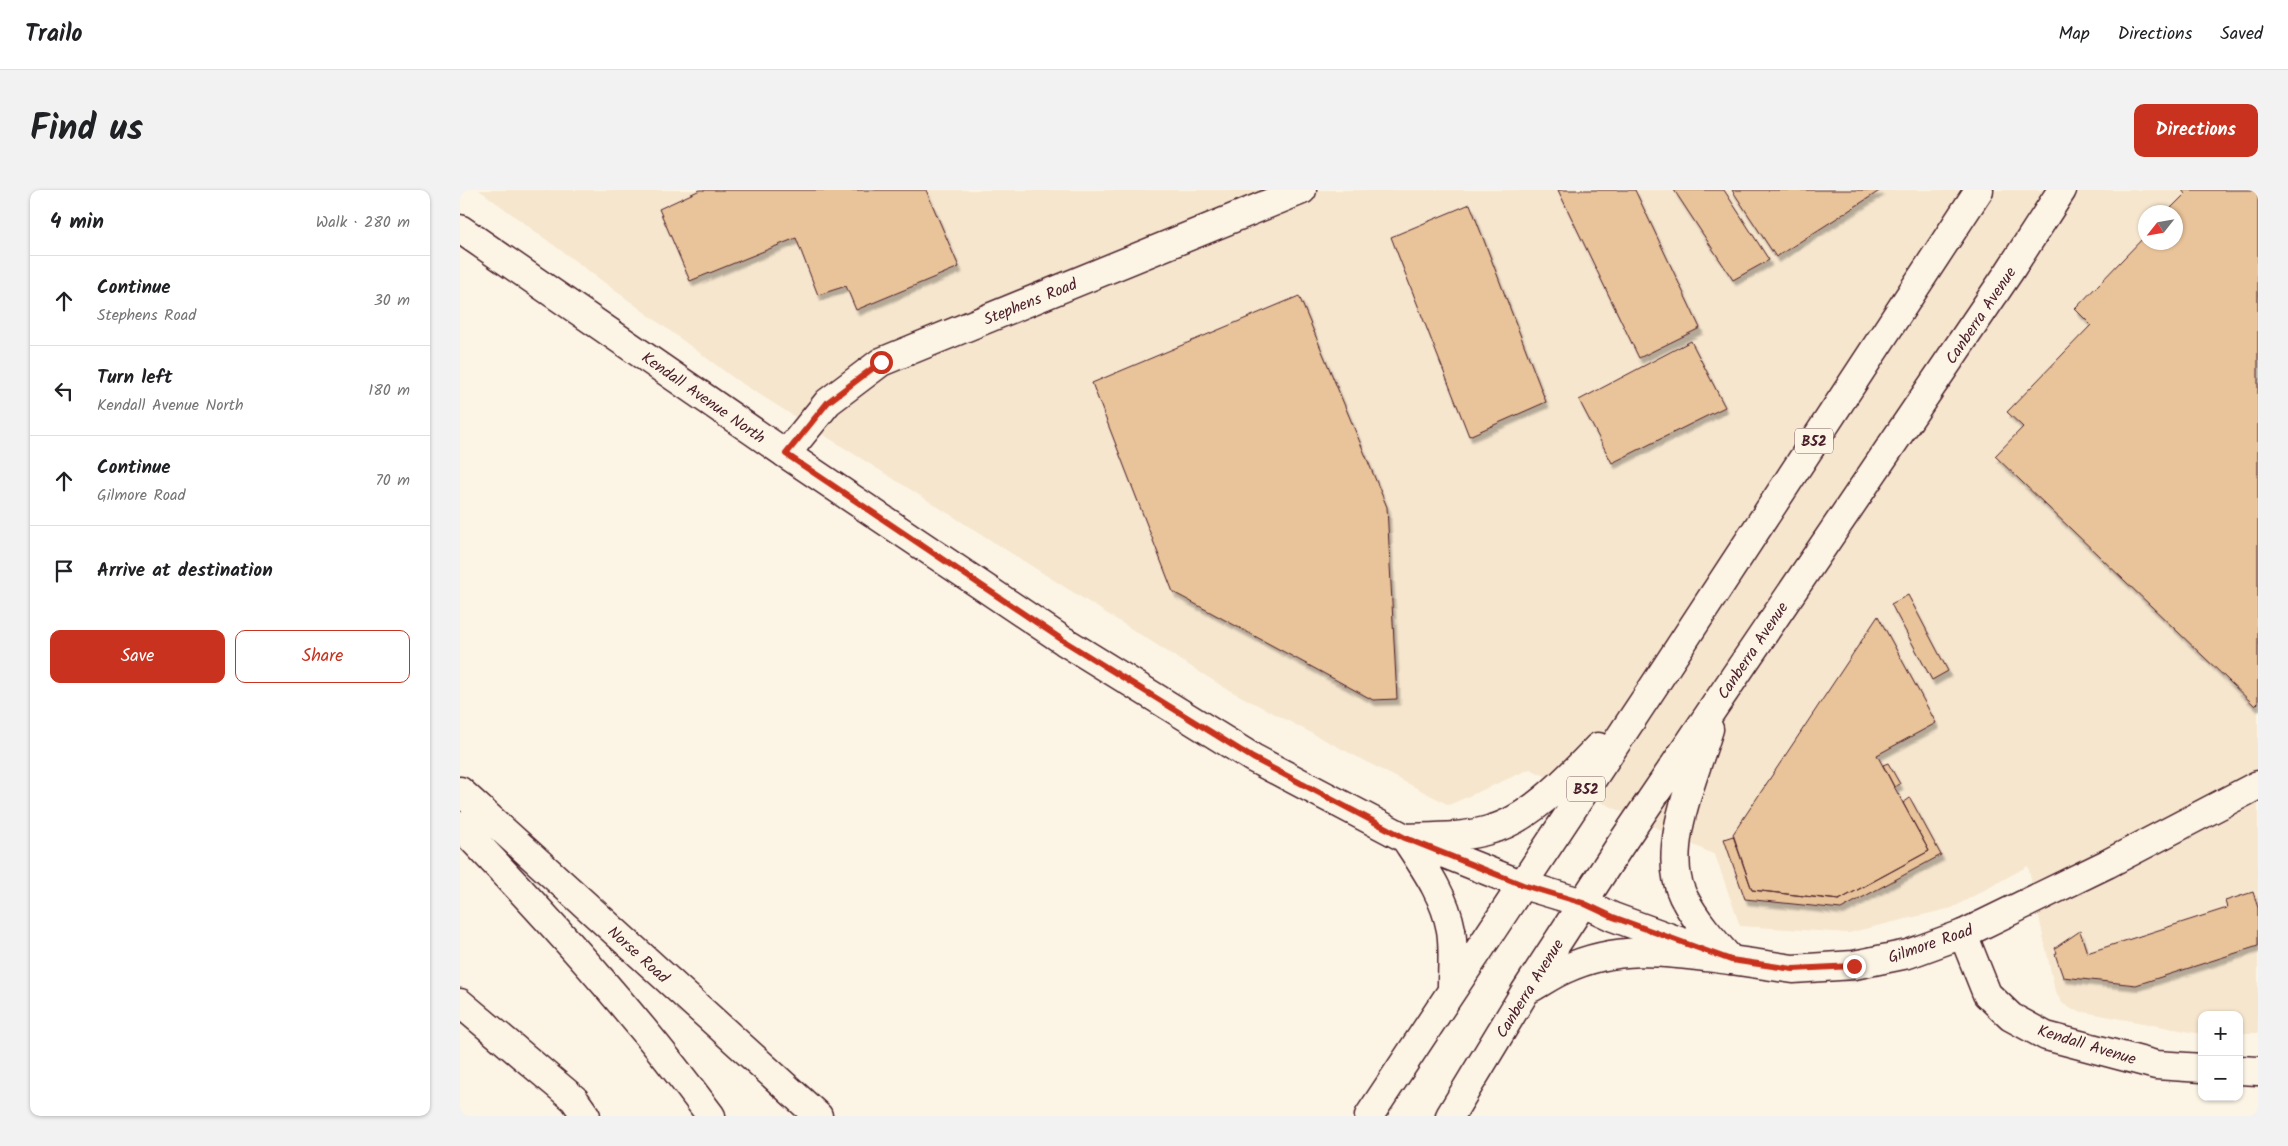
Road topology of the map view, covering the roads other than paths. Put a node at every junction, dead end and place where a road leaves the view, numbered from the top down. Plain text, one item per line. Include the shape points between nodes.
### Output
1 (1302, 190) edge
2 (1979, 190) edge
3 (2062, 190) edge
4 (460, 229) edge
5 (786, 454) junction
6 (1650, 692) junction
7 (1719, 698) junction
8 (2258, 785) edge
9 (460, 791) edge
10 (460, 826) edge
11 (1405, 838) junction
12 (1523, 885) junction
13 (1583, 903) junction
14 (1963, 934) junction
15 (1731, 960) junction
16 (1452, 988) junction
17 (1526, 992) junction
18 (460, 1003) edge
19 (2198, 1068) edge
20 (2243, 1070) edge
21 (2258, 1072) edge
22 (1452, 1114) edge
23 (586, 1116) edge
24 (711, 1116) edge
25 (818, 1116) edge
26 (1369, 1116) edge

1 - 5 main road, Stephens Road via 881,362 828,402
2 - 6 main road, B52
3 - 7 main road, Canberra Avenue
4 - 5 main road, Kendall Avenue North
5 - 11 main road, Kendall Avenue North via 1064,641 1219,737
6 - 11 main road via 1572,775 1519,816 1491,830 1463,836
6 - 12 main road, B52
7 - 13 main road, Canberra Avenue
7 - 15 main road via 1677,830 1674,860 1682,894 1702,927
8 - 14 main road, Gilmore Road
9 - 25 main road, Norse Road
10 - 24 main road via 606,986
11 - 12 main road, Kendall Avenue North
11 - 16 main road via 1432,878 1446,910 1451,932
12 - 13 main road, Gilmore Road
12 - 16 main road, B52
13 - 15 main road, Gilmore Road
13 - 17 main road, Canberra Avenue
14 - 15 main road, Gilmore Road via 1908,954 1854,966 1793,969
14 - 19 main road, Kendall Avenue via 1987,994 2011,1017 2046,1036 2156,1064
15 - 17 main road via 1655,950 1624,952 1564,969
16 - 26 main road, B52
17 - 22 main road, Canberra Avenue
18 - 23 main road via 574,1099
20 - 21 main road

